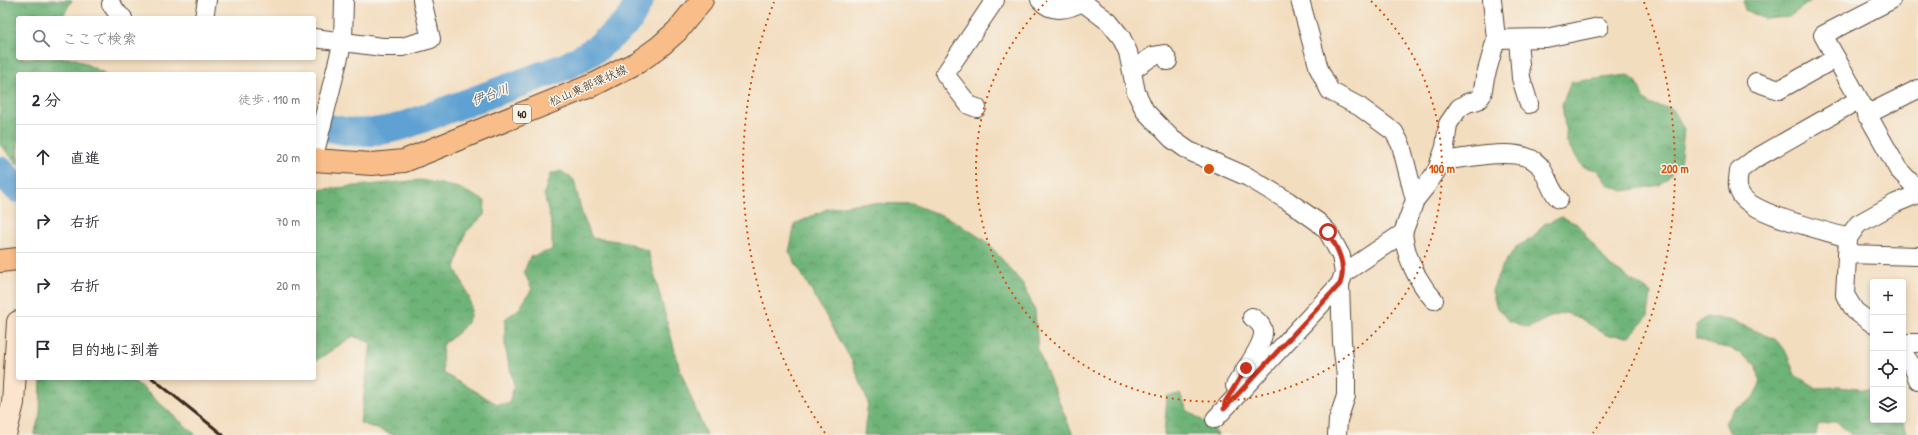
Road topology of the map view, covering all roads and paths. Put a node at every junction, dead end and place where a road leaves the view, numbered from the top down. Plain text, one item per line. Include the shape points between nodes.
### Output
1 (207, 0) edge
2 (344, 0) edge
3 (422, 0) edge
4 (702, 0) edge
5 (995, 0) edge
6 (1040, 0) edge
7 (1300, 0) edge
8 (1492, 0) edge
9 (1891, 0) edge
10 (1081, 1) edge
11 (111, 4) dead end
12 (120, 16) edge
13 (204, 16) edge
14 (1599, 27) dead end
15 (316, 38) edge
16 (1496, 39) junction
17 (1518, 39) junction
18 (344, 41) junction
19 (1836, 58) junction
20 (1168, 61) dead end
21 (1132, 70) junction
22 (1756, 82) dead end
23 (1918, 89) edge
24 (1530, 104) dead end
25 (1862, 107) junction
26 (977, 108) dead end
27 (316, 147) edge
28 (316, 160) edge
29 (1440, 161) junction
30 (1918, 190) edge
31 (1918, 194) edge
32 (1414, 200) junction
33 (1559, 200) dead end
34 (1403, 233) junction
35 (1848, 246) junction
36 (1918, 256) edge
37 (16, 259) edge
38 (0, 261) edge
39 (1342, 279) junction
40 (1434, 300) dead end
41 (1252, 317) dead end
42 (1870, 322) edge
43 (1906, 343) edge
44 (1918, 343) edge
45 (16, 354) edge
46 (1906, 357) edge
47 (1918, 380) edge
48 (6, 435) edge
49 (1337, 435) edge

1 - 13 street
2 - 18 street
3 - 18 street via 430,39 402,47 382,47
4 - 28 main road, 松山東部環状線 / 40 via 677,31 659,47 638,62 595,84 404,161 372,164
5 - 26 street via 945,74 969,105
6 - 10 street via 1057,10 1070,8
7 - 32 street via 1319,69 1330,91 1360,107 1394,132 1401,145
8 - 16 street
9 - 19 street via 1823,35
10 - 21 street via 1109,22 1121,37
11 - 12 street
14 - 17 street via 1546,38
15 - 18 street
16 - 17 street
16 - 29 street via 1482,95 1478,100 1458,108 1448,124
17 - 24 street via 1521,78
18 - 27 street
19 - 22 street via 1779,90
19 - 25 street
20 - 21 street via 1164,54 1153,56
21 - 39 street via 1136,92 1145,110 1156,125 1172,139 1189,151 1248,177 1288,200 1318,222 1328,232 1341,256
23 - 25 street
25 - 30 street via 1898,169
25 - 35 street via 1754,160 1739,171 1737,185 1742,196 1762,211
29 - 32 street via 1427,185
29 - 33 street via 1510,153 1528,156 1538,163 1545,173 1551,191
31 - 35 street via 1858,224
32 - 34 street
34 - 39 street
34 - 40 street via 1404,245 1411,263 1424,288
35 - 36 street
35 - 42 street via 1845,295 1856,311
37 - 38 main road
39 - 41 street via 1220,414 1262,341 1261,324
39 - 49 street via 1342,342 1346,396 1338,420
43 - 44 street
45 - 48 street via 13,403
46 - 47 street

